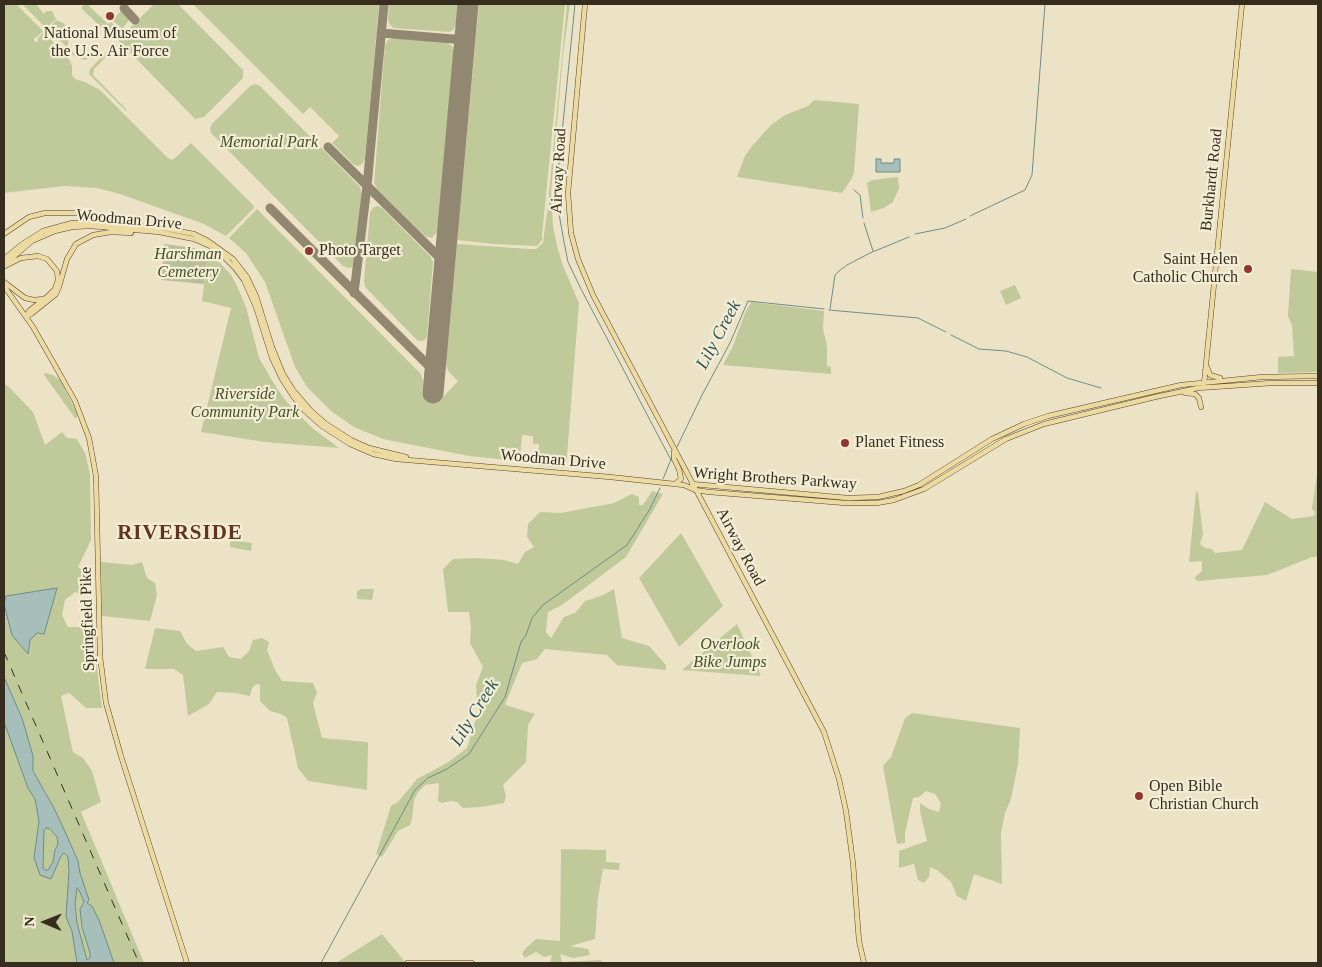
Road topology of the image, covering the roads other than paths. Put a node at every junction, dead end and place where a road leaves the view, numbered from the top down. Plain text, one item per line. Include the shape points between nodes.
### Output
1 (585, 4) edge
2 (1242, 4) edge
3 (137, 226) junction
4 (168, 233) junction
5 (4, 234) edge
6 (4, 259) edge
7 (4, 265) edge
8 (4, 282) edge
9 (4, 286) edge
10 (48, 296) junction
11 (26, 317) junction
12 (1206, 360) junction
13 (1318, 376) edge
14 (1239, 379) junction
15 (1318, 383) edge
16 (1204, 385) junction
17 (1170, 394) junction
18 (1201, 407) dead end
19 (674, 450) junction
20 (420, 460) junction
21 (674, 484) junction
22 (684, 485) joint
23 (694, 487) junction
24 (709, 492) junction
25 (706, 509) junction
26 (187, 963) edge
27 (407, 963) edge
28 (472, 963) edge
29 (864, 963) edge

1 - 19 main road, Airway Road via 568,193 571,234 593,295
2 - 12 main road, Burkhardt Road
3 - 5 main road via 78,213 45,212 30,217
3 - 6 main road, Woodman Drive via 84,222 56,226 34,236
3 - 20 main road, Woodman Drive via 194,234 233,259 256,296 283,374 311,412 352,440 384,453
4 - 7 main road, Woodman Drive via 90,226 66,228 32,241
4 - 11 main road via 112,232 82,240 69,255 56,294
4 - 20 main road, Woodman Drive via 210,246 240,274 251,294 277,370 312,418 364,451 396,459
7 - 10 main road via 27,257 47,259 58,276 57,285
8 - 10 main road via 29,300
9 - 11 main road, Springfield Pike
10 - 11 main road
11 - 26 main road, Springfield Pike via 75,400 93,452 100,656 106,703
12 - 14 main road via 1210,375
12 - 16 main road, Burkhardt Road
13 - 14 main road
14 - 16 main road
15 - 16 main road
16 - 17 main road, Wright Brothers Parkway
16 - 23 main road, Wright Brothers Parkway via 1160,389 1024,424 992,439 919,485 878,498
17 - 18 main road via 1195,394
17 - 24 main road, Wright Brothers Parkway via 1033,428 1006,439 934,484 894,500 845,503
19 - 21 main road via 681,478
19 - 23 main road, Airway Road
20 - 21 main road, Woodman Drive
21 - 22 main road, Woodman Drive
22 - 23 main road, Wright Brothers Parkway
23 - 24 main road, Wright Brothers Parkway
23 - 25 main road, Airway Road
24 - 25 main road via 704,496
25 - 29 main road, Airway Road via 827,740 846,811
27 - 28 main road

